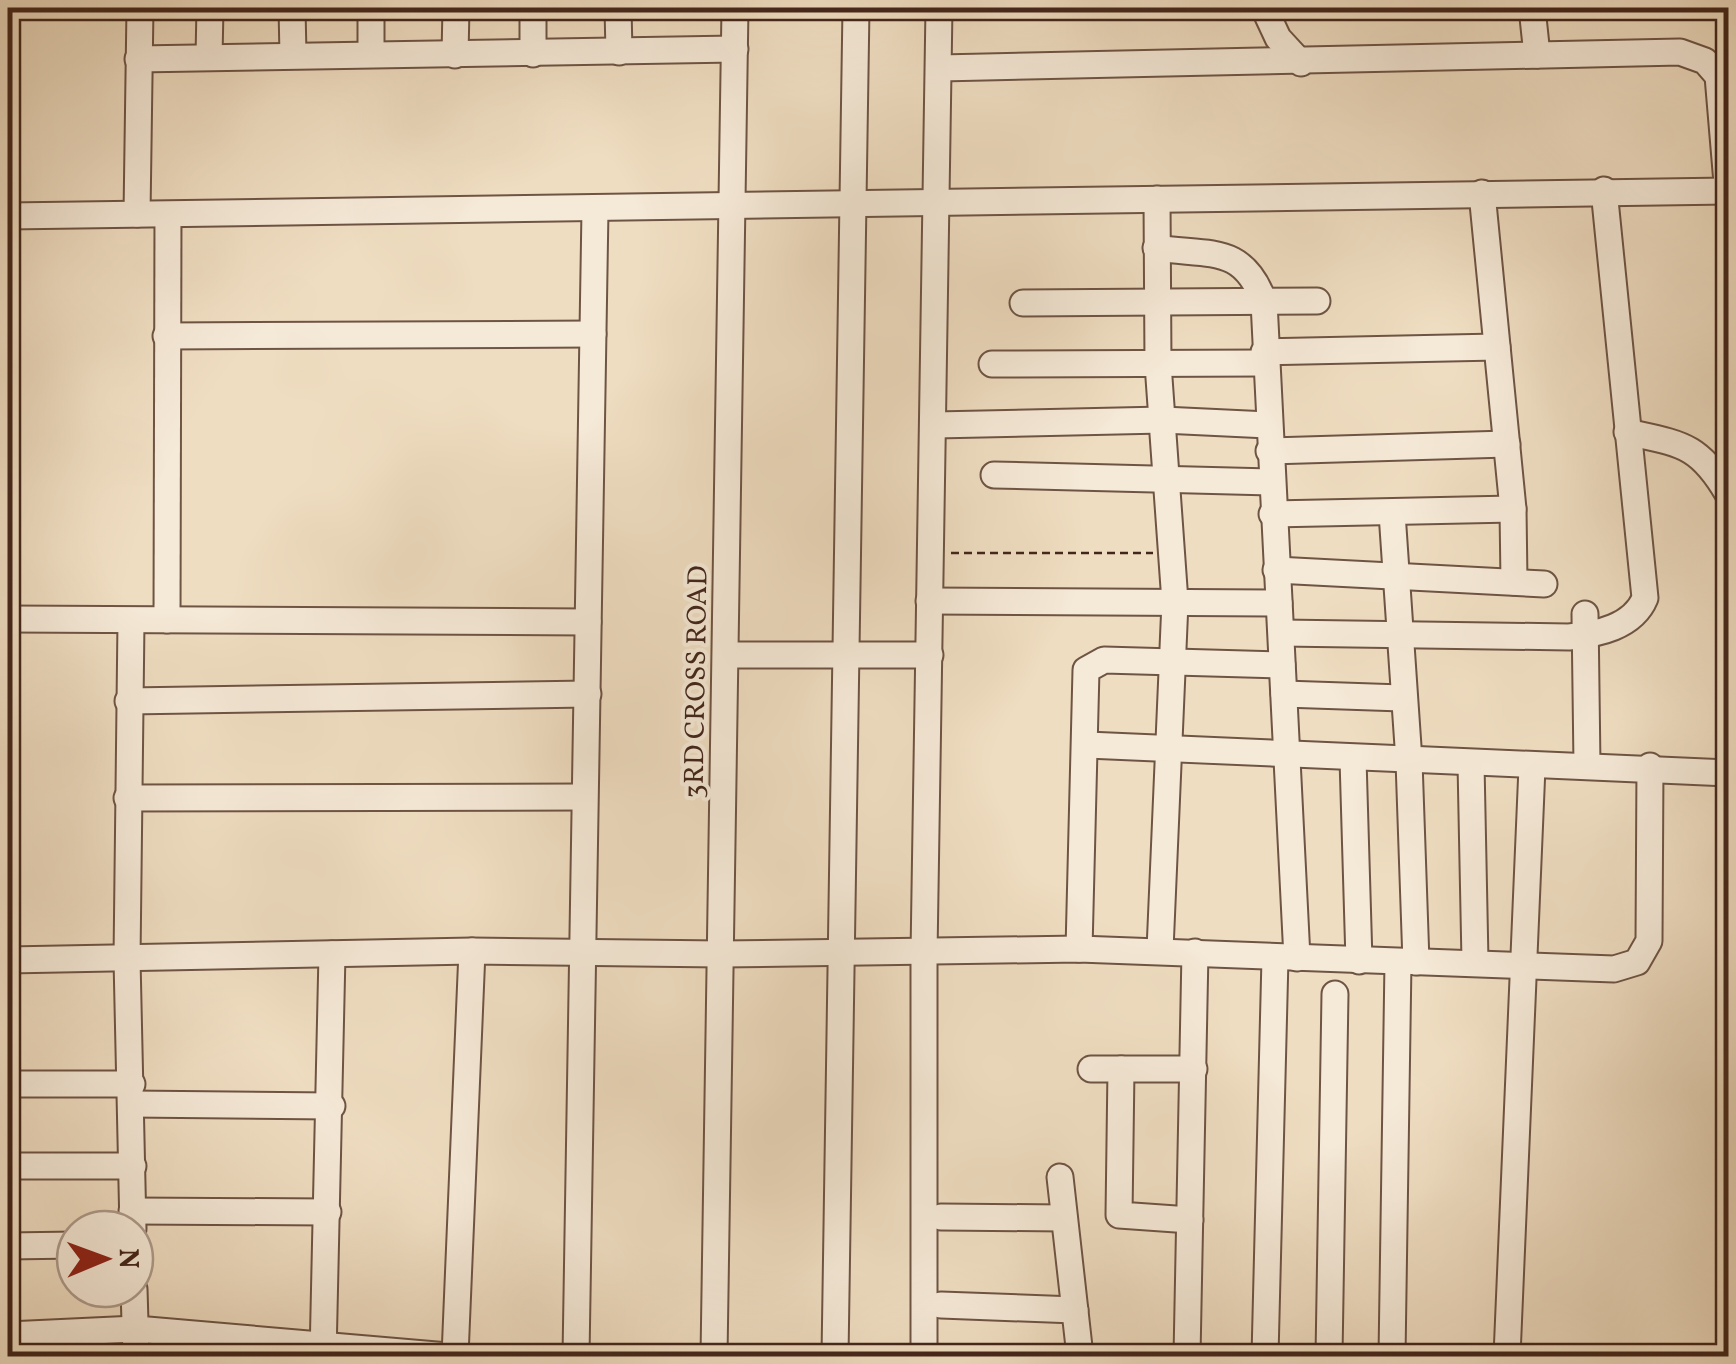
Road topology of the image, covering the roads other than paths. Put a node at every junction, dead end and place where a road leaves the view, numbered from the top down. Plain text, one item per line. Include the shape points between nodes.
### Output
1 (140, 8) edge
2 (210, 8) edge
3 (292, 8) edge
4 (371, 8) edge
5 (456, 8) edge
6 (533, 8) edge
7 (618, 8) edge
8 (736, 8) edge
9 (856, 8) edge
10 (939, 8) edge
11 (1264, 8) edge
12 (1532, 8) edge
13 (735, 50) junction
14 (619, 52) junction
15 (371, 53) junction
16 (532, 54) junction
17 (293, 55) junction
18 (1537, 55) junction
19 (455, 56) junction
20 (210, 57) junction
21 (138, 58) junction
22 (1301, 64) junction
23 (940, 68) junction
24 (1604, 190) junction
25 (1482, 192) junction
26 (1728, 192) edge
27 (1156, 199) junction
28 (938, 203) junction
29 (732, 206) junction
30 (853, 206) junction
31 (595, 210) junction
32 (137, 214) junction
33 (168, 215) junction
34 (8, 216) edge
35 (1156, 248) junction
36 (1264, 302) junction
37 (1317, 302) dead end
38 (1156, 303) junction
39 (1023, 304) dead end
40 (593, 334) junction
41 (166, 336) junction
42 (1497, 347) junction
43 (1264, 358) junction
44 (992, 364) dead end
45 (1158, 364) junction
46 (1163, 420) junction
47 (935, 425) junction
48 (1626, 432) junction
49 (1269, 438) junction
50 (1507, 444) junction
51 (994, 475) dead end
52 (1166, 480) junction
53 (1271, 482) junction
54 (1728, 494) edge
55 (1513, 509) junction
56 (1392, 513) junction
57 (1272, 514) junction
58 (1276, 570) junction
59 (1396, 577) junction
60 (1514, 582) junction
61 (1544, 584) dead end
62 (929, 601) junction
63 (1174, 602) junction
64 (1280, 602) junction
65 (8, 619) edge
66 (167, 620) junction
67 (131, 621) junction
68 (588, 622) junction
69 (1586, 624) junction
70 (1282, 633) junction
71 (1400, 634) junction
72 (728, 655) junction
73 (930, 655) junction
74 (845, 656) junction
75 (1173, 663) junction
76 (1282, 666) junction
77 (588, 694) junction
78 (1284, 694) junction
79 (1402, 698) junction
80 (128, 701) junction
81 (1087, 745) junction
82 (1165, 748) junction
83 (1289, 756) junction
84 (1352, 759) junction
85 (1409, 761) junction
86 (1472, 764) junction
87 (1587, 765) junction
88 (1650, 766) junction
89 (1532, 767) junction
90 (1728, 773) edge
91 (584, 797) junction
92 (126, 798) junction
93 (1079, 949) junction
94 (1160, 950) junction
95 (472, 952) junction
96 (1194, 952) junction
97 (332, 954) junction
98 (582, 954) junction
99 (722, 954) junction
100 (841, 954) junction
101 (924, 954) junction
102 (1286, 958) junction
103 (127, 959) junction
104 (8, 960) edge
105 (1359, 961) junction
106 (1474, 961) junction
107 (1407, 962) junction
108 (1526, 962) junction
109 (1335, 994) dead end
110 (1121, 1069) junction
111 (1194, 1069) junction
112 (1091, 1070) dead end
113 (8, 1084) edge
114 (132, 1094) junction
115 (332, 1106) junction
116 (8, 1166) edge
117 (133, 1166) junction
118 (1060, 1177) dead end
119 (133, 1209) edge
120 (328, 1212) junction
121 (940, 1217) dead end
122 (1064, 1218) junction
123 (155, 1219) edge
124 (1190, 1220) junction
125 (55, 1245) edge
126 (8, 1246) edge
127 (941, 1305) dead end
128 (135, 1309) edge
129 (1075, 1310) junction
130 (136, 1330) junction
131 (8, 1336) edge
132 (43, 1346) edge
133 (323, 1350) edge
134 (136, 1356) edge
135 (451, 1356) edge
136 (576, 1356) edge
137 (714, 1356) edge
138 (835, 1356) edge
139 (924, 1356) edge
140 (1080, 1356) edge
141 (1187, 1356) edge
142 (1265, 1356) edge
143 (1328, 1356) edge
144 (1392, 1356) edge
145 (1507, 1356) edge

1 - 21 street
2 - 20 street
3 - 17 street
4 - 15 street
5 - 19 street
6 - 16 street
7 - 14 street
8 - 13 street, 3RD CROSS ROAD
9 - 30 street
10 - 23 street
11 - 22 street
12 - 18 street
13 - 14 street
13 - 29 street, 3RD CROSS ROAD
14 - 16 street
15 - 17 street
15 - 19 street
16 - 19 street
17 - 20 street
18 - 22 street
18 - 26 street via 1661,50 1705,61 1718,76
20 - 21 street
21 - 32 street
22 - 23 street
23 - 28 street
24 - 25 street
24 - 26 street
24 - 48 street
25 - 27 street
25 - 42 street
27 - 28 street
27 - 35 street
28 - 30 street
28 - 47 street
29 - 30 street
29 - 31 street
29 - 72 street, 3RD CROSS ROAD
30 - 74 street
31 - 33 street
31 - 40 street
32 - 33 street
32 - 34 street
33 - 41 street
35 - 36 street via 1240,261
35 - 38 street
36 - 37 street
36 - 38 street
36 - 43 street
38 - 39 street
38 - 45 street
40 - 41 street
40 - 68 street
41 - 66 street
42 - 43 street
42 - 50 street
43 - 45 street
43 - 49 street
44 - 45 street
45 - 46 street
46 - 47 street
46 - 49 street
46 - 52 street
47 - 62 street
48 - 54 street via 1685,444 1703,456
48 - 69 street via 1645,598 1628,620
49 - 50 street
49 - 53 street
50 - 55 street
51 - 52 street
52 - 53 street
52 - 63 street
53 - 57 street
55 - 56 street
55 - 60 street
56 - 57 street
56 - 59 street
57 - 58 street
58 - 59 street
58 - 64 street
59 - 60 street
59 - 71 street
60 - 61 street
62 - 63 street
62 - 73 street
63 - 64 street
63 - 75 street
64 - 70 street
65 - 67 street
66 - 67 street
66 - 68 street
67 - 80 street
68 - 77 street
69 - 71 street
69 - 87 street
70 - 71 street
70 - 76 street
71 - 79 street
72 - 74 street
72 - 99 street, 3RD CROSS ROAD
73 - 74 street
73 - 101 street
74 - 100 street
75 - 76 street
75 - 81 street via 1090,665 1084,679
75 - 82 street
76 - 78 street
77 - 80 street
77 - 91 street
78 - 79 street
78 - 83 street
79 - 85 street
80 - 92 street
81 - 82 street
81 - 93 street
82 - 83 street
82 - 94 street
83 - 84 street
83 - 102 street
84 - 85 street
84 - 105 street
85 - 86 street
85 - 107 street
86 - 89 street
86 - 106 street
87 - 88 street
87 - 89 street
88 - 90 street
88 - 108 street via 1644,953 1638,962 1614,969
89 - 108 street
91 - 92 street
91 - 98 street
92 - 103 street
93 - 94 street
93 - 101 street
94 - 96 street
95 - 97 street
95 - 98 street
95 - 135 street
96 - 102 street
96 - 111 street
97 - 103 street
97 - 115 street
98 - 99 street
98 - 136 street
99 - 100 street
99 - 137 street, 3RD CROSS ROAD
100 - 101 street
100 - 138 street
101 - 139 street
102 - 105 street
102 - 142 street
103 - 104 street
103 - 114 street
105 - 107 street
106 - 107 street
106 - 108 street
107 - 144 street
108 - 145 street
109 - 143 street
110 - 111 street
110 - 112 street
110 - 124 street via 1118,1215
111 - 124 street
113 - 114 street
114 - 115 street
114 - 117 street
115 - 120 street
116 - 117 street
117 - 119 street
118 - 122 street
120 - 123 street
120 - 133 street
121 - 122 street
122 - 129 street
124 - 141 street
125 - 126 street
127 - 129 street
128 - 130 street
129 - 140 street
130 - 132 street
130 - 133 street
130 - 134 street
131 - 132 street
133 - 135 street

